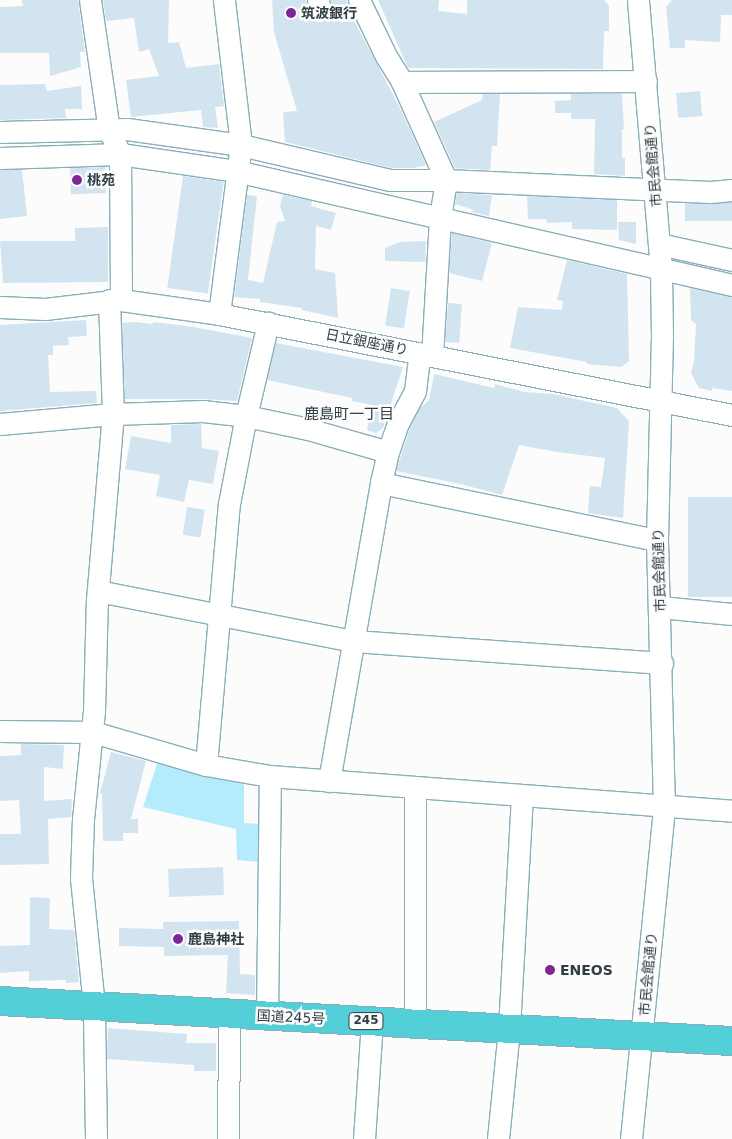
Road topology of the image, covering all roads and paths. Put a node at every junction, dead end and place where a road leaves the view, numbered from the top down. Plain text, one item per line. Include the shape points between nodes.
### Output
1 (90, 0) edge
2 (224, 0) edge
3 (359, 0) edge
4 (638, 0) edge
5 (646, 81) junction
6 (402, 82) junction
7 (109, 130) junction
8 (0, 132) edge
9 (241, 145) junction
10 (120, 154) junction
11 (0, 158) edge
12 (236, 171) junction
13 (446, 180) junction
14 (654, 188) junction
15 (732, 190) edge
16 (440, 218) junction
17 (659, 244) junction
18 (732, 260) edge
19 (660, 269) junction
20 (732, 285) edge
21 (115, 300) junction
22 (0, 307) edge
23 (219, 314) junction
24 (268, 323) junction
25 (426, 354) junction
26 (661, 401) junction
27 (113, 414) junction
28 (732, 415) edge
29 (246, 416) junction
30 (0, 424) edge
31 (388, 452) junction
32 (381, 483) junction
33 (657, 540) junction
34 (98, 591) junction
35 (660, 607) junction
36 (218, 613) junction
37 (732, 614) edge
38 (354, 641) junction
39 (662, 663) junction
40 (0, 731) edge
41 (93, 732) junction
42 (206, 765) junction
43 (270, 776) junction
44 (328, 781) junction
45 (416, 788) junction
46 (522, 795) junction
47 (664, 808) junction
48 (732, 811) edge
49 (0, 1001) edge
50 (94, 1006) junction
51 (229, 1013) junction
52 (267, 1016) junction
53 (372, 1021) junction
54 (415, 1023) junction
55 (509, 1028) junction
56 (642, 1036) junction
57 (732, 1041) edge
58 (96, 1139) edge
59 (228, 1139) edge
60 (364, 1139) edge
61 (498, 1139) edge
62 (631, 1139) edge

1 - 7 street
2 - 9 street
3 - 6 street
4 - 5 street, 市民会館通り
5 - 6 street
5 - 14 street, 市民会館通り
6 - 13 street
7 - 8 street
7 - 9 street via 127,129
7 - 10 street
9 - 12 street
9 - 13 street via 390,180
10 - 11 street
10 - 12 street
10 - 21 street
12 - 16 street
12 - 23 street
13 - 14 street
13 - 16 street
14 - 15 street via 710,192
14 - 17 street, 市民会館通り
16 - 19 street
16 - 25 street
17 - 18 street
17 - 19 street, 市民会館通り
19 - 20 street
19 - 26 street, 市民会館通り
21 - 22 street, 日立銀座通り via 45,309
21 - 23 street, 日立銀座通り
21 - 27 street
23 - 24 street, 日立銀座通り
24 - 25 street, 日立銀座通り
24 - 29 street
25 - 26 street, 日立銀座通り
25 - 31 street
26 - 28 street, 日立銀座通り
26 - 33 street, 市民会館通り
27 - 29 street via 203,411
27 - 30 street
27 - 34 street
29 - 31 street via 308,429
29 - 36 street via 229,504
31 - 32 street
32 - 33 street
32 - 38 street
33 - 35 street, 市民会館通り
34 - 36 street
34 - 41 street
35 - 37 street
35 - 39 street, 市民会館通り
36 - 38 street
36 - 42 street
38 - 39 street
38 - 44 street
39 - 47 street, 市民会館通り
40 - 41 street
41 - 42 street
41 - 50 street via 83,820 81,878
42 - 43 street
43 - 44 street
43 - 52 street
44 - 45 street
45 - 46 street
45 - 54 street
46 - 47 street
46 - 55 street
47 - 48 street
47 - 56 street, 市民会館通り
49 - 50 highway, 国道245号 / 245
50 - 51 highway, 国道245号 / 245
50 - 58 street
51 - 52 highway, 国道245号 / 245
51 - 59 street
52 - 53 highway, 国道245号 / 245
53 - 54 highway, 国道245号 / 245
53 - 60 street
54 - 55 highway, 国道245号 / 245
55 - 56 highway, 国道245号 / 245
55 - 61 street
56 - 57 highway, 国道245号 / 245
56 - 62 street, 市民会館通り

